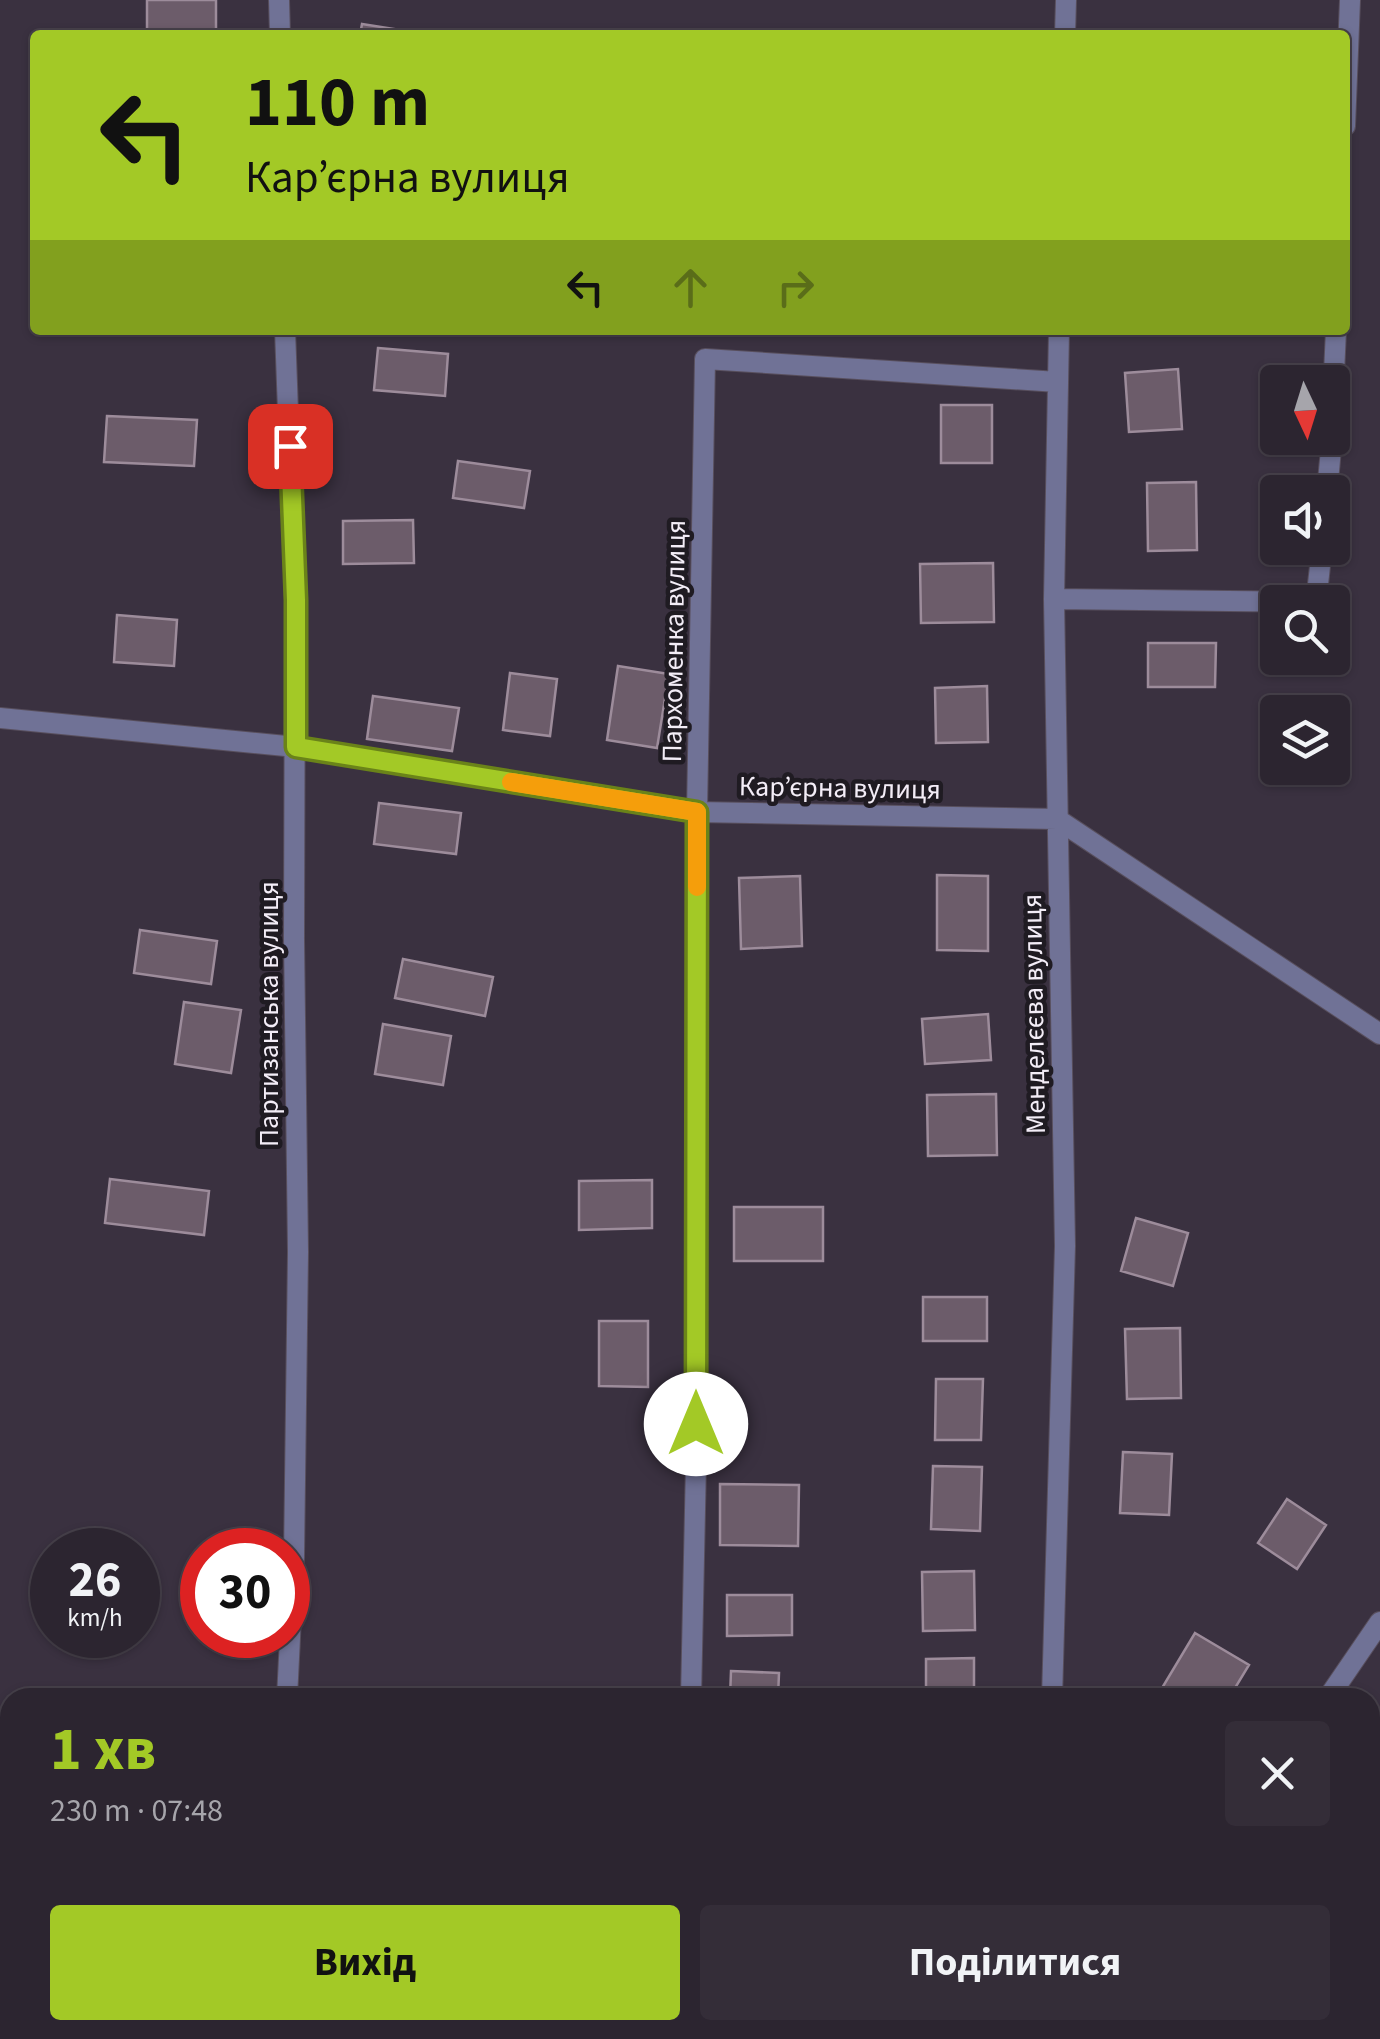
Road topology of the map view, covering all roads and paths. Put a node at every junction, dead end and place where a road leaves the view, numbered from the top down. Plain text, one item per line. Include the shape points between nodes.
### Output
1 (279, 0) edge
2 (1066, 0) edge
3 (1350, 0) edge
4 (280, 30) edge
5 (1065, 30) edge
6 (1349, 30) edge
7 (285, 335) edge
8 (1059, 335) edge
9 (1336, 335) edge
10 (1334, 365) edge
11 (1058, 382) junction
12 (1320, 565) edge
13 (1054, 599) junction
14 (0, 718) edge
15 (296, 747) junction
16 (697, 812) junction
17 (1057, 819) junction
18 (1380, 1034) edge
19 (1380, 1622) edge
20 (287, 1688) edge
21 (691, 1688) edge
22 (1052, 1688) edge
23 (1335, 1688) edge

1 - 4 street
2 - 5 street
3 - 6 street
7 - 15 street, Партизанська вулиця
8 - 11 street, Менделєєва вулиця
9 - 10 street
11 - 13 street, Менделєєва вулиця
11 - 16 street, Пархоменка вулиця via 705,358
12 - 13 street via 1316,602
13 - 17 street, Менделєєва вулиця
14 - 15 street, Кар’єрна вулиця
15 - 16 street, Кар’єрна вулиця
15 - 20 street, Партизанська вулиця via 298,1252
16 - 17 street, Кар’єрна вулиця
16 - 21 street, Пархоменка вулиця
17 - 18 street
17 - 22 street, Менделєєва вулиця via 1065,1246
19 - 23 street

